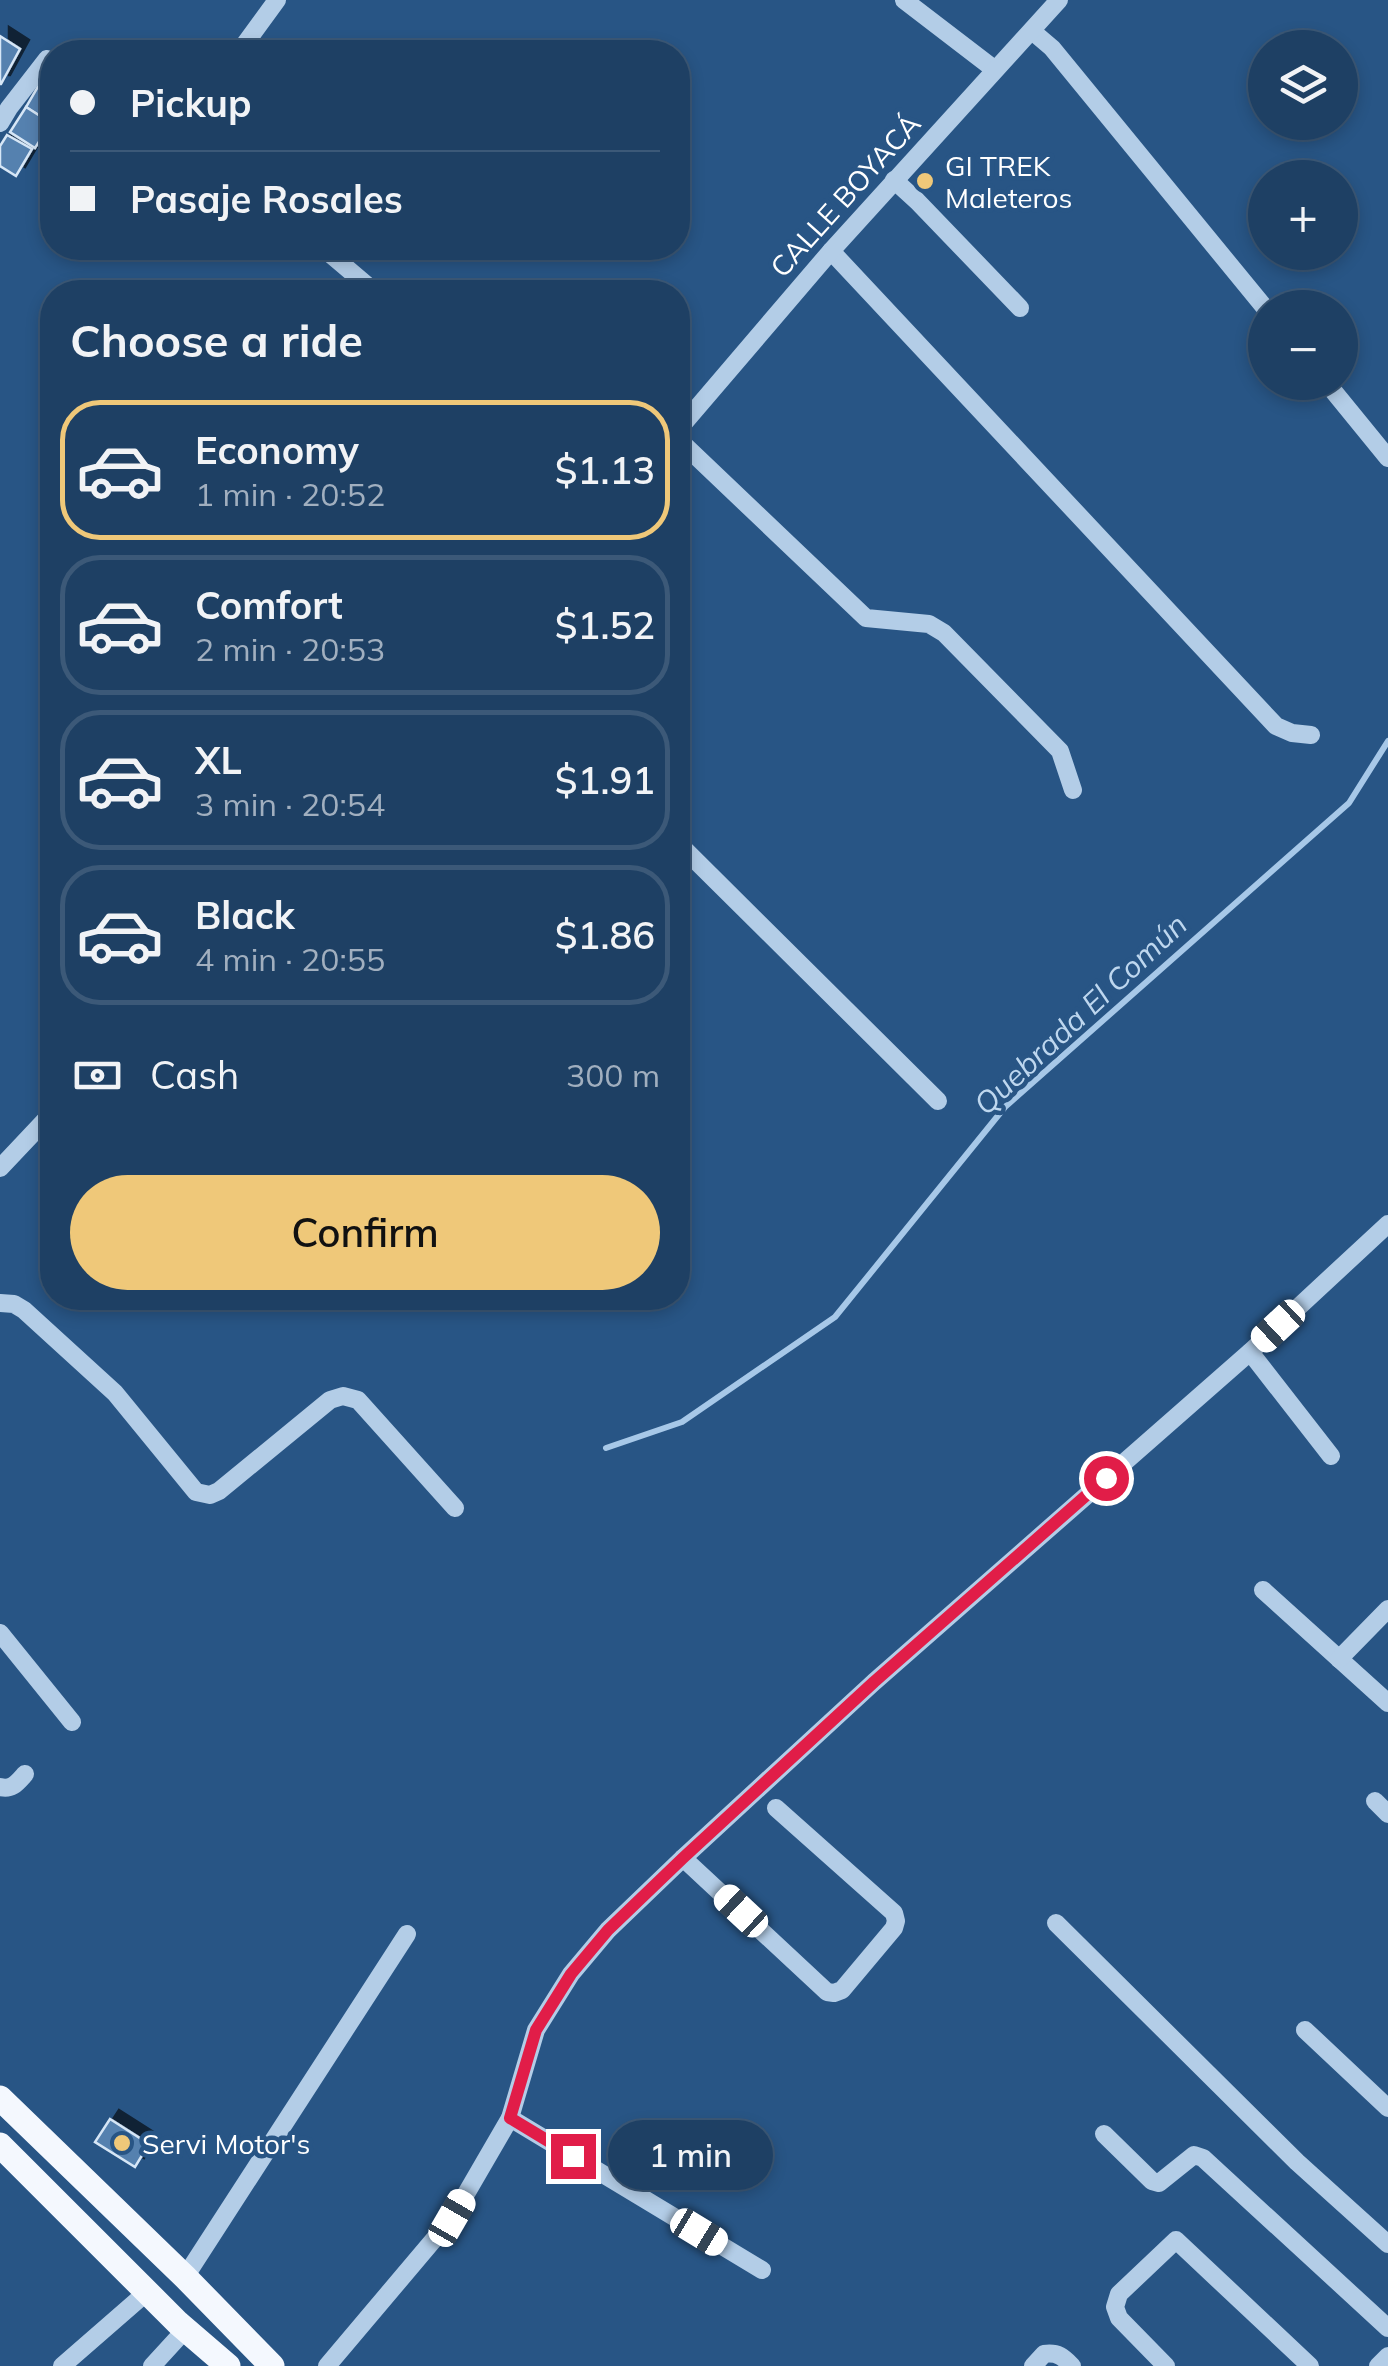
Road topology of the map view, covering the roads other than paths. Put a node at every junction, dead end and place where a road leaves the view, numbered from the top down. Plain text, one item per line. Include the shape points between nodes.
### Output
1 (277, 0) edge
2 (904, 0) edge
3 (1059, 0) edge
4 (1032, 30) junction
5 (248, 40) edge
6 (40, 67) edge
7 (994, 69) junction
8 (3, 111) edge
9 (894, 180) junction
10 (831, 251) junction
11 (337, 260) edge
12 (361, 280) edge
13 (1250, 290) edge
14 (1020, 308) dead end
15 (1341, 400) edge
16 (690, 416) edge
17 (690, 450) edge
18 (1388, 458) edge
19 (1311, 735) dead end
20 (1073, 790) dead end
21 (690, 855) edge
22 (938, 1101) dead end
23 (40, 1126) edge
24 (0, 1168) edge
25 (1388, 1224) edge
26 (0, 1302) edge
27 (0, 1313) edge
28 (1250, 1352) junction
29 (1331, 1456) dead end
30 (456, 1508) dead end
31 (1263, 1590) dead end
32 (1388, 1609) edge
33 (0, 1633) edge
34 (1338, 1659) junction
35 (1388, 1703) edge
36 (72, 1722) dead end
37 (26, 1774) dead end
38 (0, 1787) edge
39 (776, 1808) dead end
40 (683, 1858) junction
41 (1056, 1923) dead end
42 (407, 1934) dead end
43 (1305, 2030) dead end
44 (0, 2098) edge
45 (1388, 2108) edge
46 (510, 2118) junction
47 (1104, 2134) dead end
48 (0, 2144) edge
49 (1388, 2244) edge
50 (762, 2270) dead end
51 (185, 2277) junction
52 (147, 2292) junction
53 (1388, 2328) edge
54 (185, 2330) junction
55 (1388, 2356) edge
56 (1301, 2363) edge
57 (62, 2366) edge
58 (152, 2366) edge
59 (228, 2366) edge
60 (272, 2366) edge
61 (327, 2366) edge
62 (1034, 2366) edge
63 (1072, 2366) edge
64 (1166, 2366) edge
65 (1378, 2366) edge

1 - 5 street
2 - 7 street
3 - 4 street, CALLE BOYACÁ
4 - 7 street, CALLE BOYACÁ
4 - 13 street
6 - 8 street
7 - 9 street, CALLE BOYACÁ
9 - 10 street, CALLE BOYACÁ
9 - 14 street
10 - 16 street, CALLE BOYACÁ
10 - 19 street via 1276,726
11 - 12 street
15 - 18 street
17 - 20 street via 866,618 937,627 1060,751
21 - 22 street
23 - 24 street
25 - 28 street
26 - 27 street
26 - 30 street via 24,1310 115,1393 196,1492 219,1490 343,1396 358,1400
28 - 29 street
28 - 40 street
31 - 34 street
32 - 34 street
33 - 36 street
34 - 35 street
37 - 38 street
39 - 40 street via 894,1914 894,1928 842,1990 827,1992
40 - 46 street via 571,1974 536,2030
41 - 49 street
42 - 51 street
43 - 45 street
44 - 51 main road
46 - 50 street
46 - 61 street via 452,2218
47 - 53 street via 1159,2183 1194,2155 1203,2158
48 - 52 main road
51 - 60 main road
52 - 54 main road
52 - 57 street
54 - 58 street
54 - 59 main road
55 - 65 street
56 - 64 street via 1176,2240 1118,2294 1115,2307
62 - 63 street via 1054,2352

